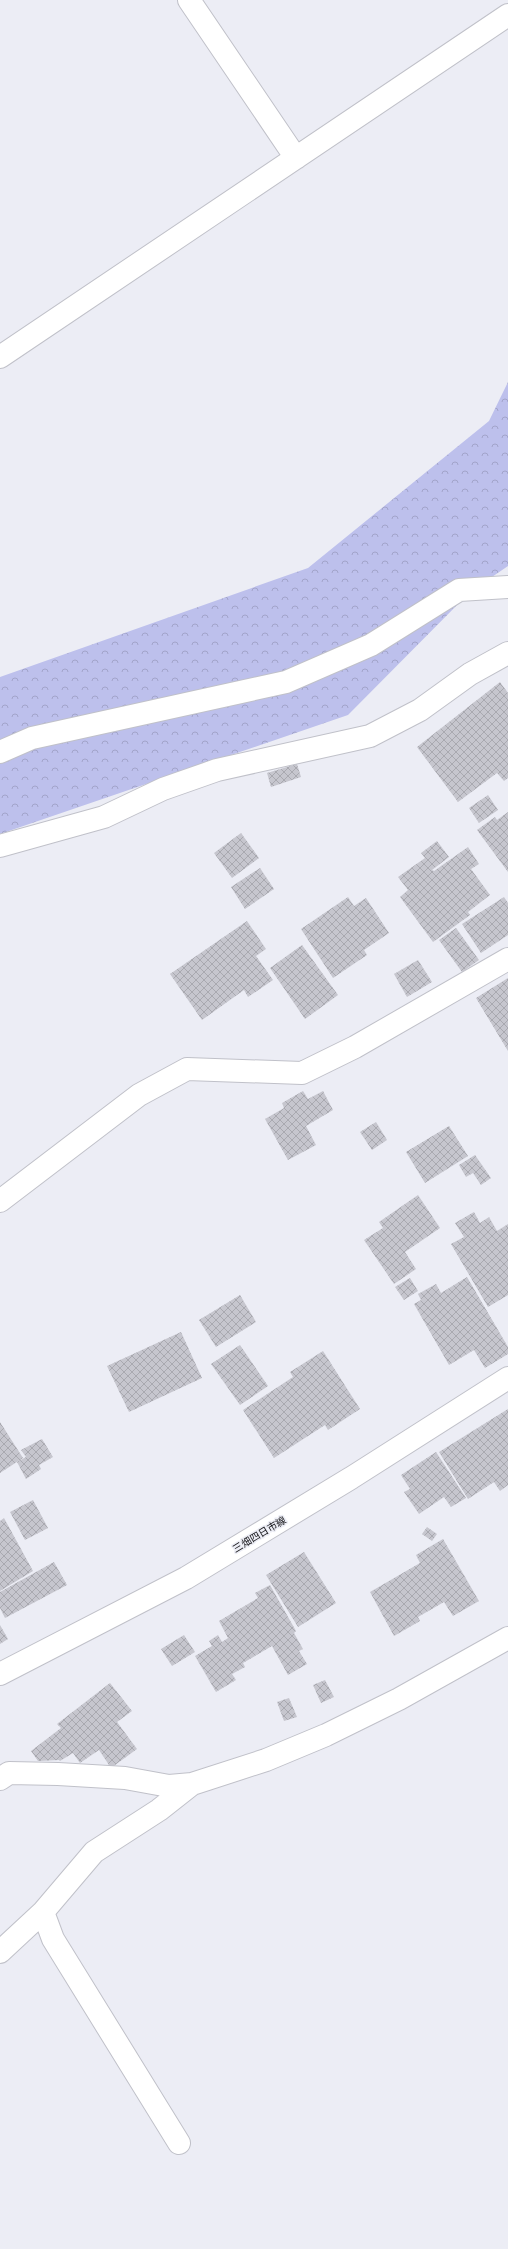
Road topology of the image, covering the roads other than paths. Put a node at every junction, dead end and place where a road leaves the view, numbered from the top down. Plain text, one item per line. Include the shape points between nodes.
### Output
1 (189, 0) edge
2 (508, 15) edge
3 (296, 158) junction
4 (0, 357) edge
5 (508, 587) edge
6 (508, 652) edge
7 (0, 752) edge
8 (0, 846) edge
9 (508, 959) edge
10 (0, 1201) edge
11 (508, 1378) edge
12 (508, 1638) edge
13 (0, 1674) edge
14 (0, 1779) edge
15 (192, 1784) junction
16 (43, 1912) junction
17 (0, 1952) edge
18 (179, 2143) dead end

1 - 3 street
2 - 3 street
3 - 4 street
5 - 7 street via 459,590 371,645 286,682 32,738
6 - 8 street via 470,674 420,710 370,736 217,770 163,789 104,817
9 - 10 street via 355,1047 302,1073 187,1069 139,1095
11 - 13 street, 三畑四日市線 via 351,1478 186,1578
12 - 15 street via 399,1699 326,1735 266,1760
14 - 15 street via 9,1773 58,1774 124,1778 169,1786
15 - 16 street via 159,1810 94,1852
16 - 17 street
16 - 18 street via 53,1939

